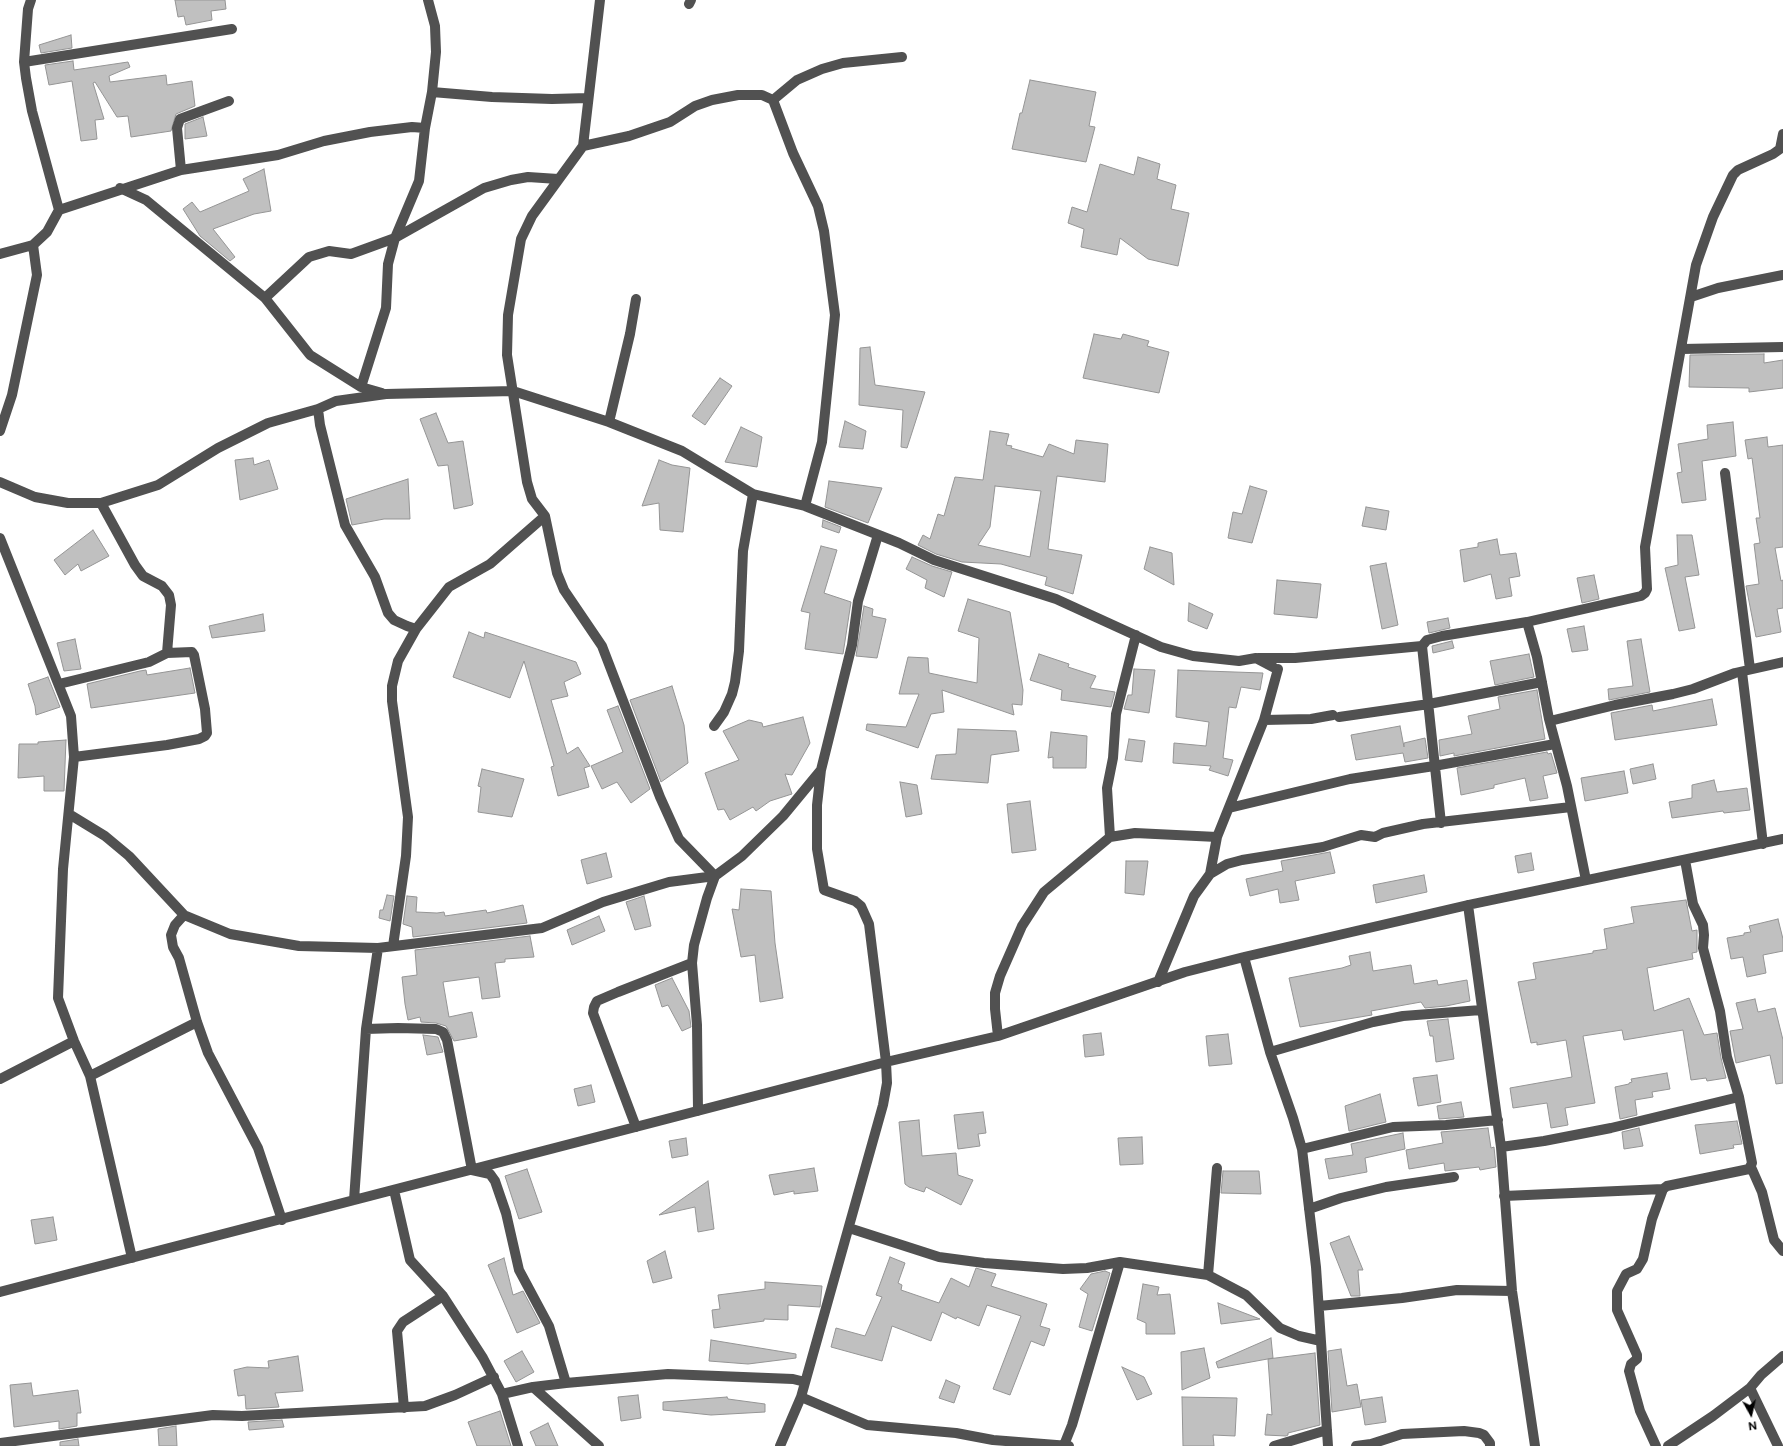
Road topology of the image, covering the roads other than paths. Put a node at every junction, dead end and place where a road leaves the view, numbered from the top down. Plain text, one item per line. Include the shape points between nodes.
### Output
1 (31, 0) edge
2 (428, 0) edge
3 (600, 0) edge
4 (232, 29) dead end
5 (902, 57) dead end
6 (24, 62) junction
7 (432, 92) junction
8 (588, 98) junction
9 (228, 100) dead end
10 (773, 100) junction
11 (425, 128) junction
12 (1783, 134) edge
13 (583, 146) junction
14 (181, 170) junction
15 (558, 178) junction
16 (120, 188) junction
17 (59, 210) junction
18 (395, 238) junction
19 (33, 245) junction
20 (0, 254) edge
21 (1783, 275) edge
22 (1692, 297) junction
23 (265, 298) junction
24 (636, 299) dead end
25 (1783, 347) edge
26 (1682, 348) junction
27 (361, 387) junction
28 (513, 390) junction
29 (386, 394) junction
30 (318, 409) junction
31 (609, 422) junction
32 (0, 431) edge
33 (1725, 473) dead end
34 (0, 482) edge
35 (753, 494) junction
36 (101, 502) junction
37 (805, 506) junction
38 (545, 516) junction
39 (878, 535) junction
40 (0, 538) edge
41 (1527, 622) junction
42 (416, 629) junction
43 (1136, 635) junction
44 (1422, 646) junction
45 (167, 653) junction
46 (1256, 658) junction
47 (1783, 662) edge
48 (1746, 670) junction
49 (1542, 682) junction
50 (59, 684) junction
51 (1429, 704) junction
52 (1264, 720) junction
53 (1550, 721) junction
54 (714, 726) dead end
55 (1555, 744) junction
56 (74, 757) junction
57 (1434, 766) junction
58 (821, 770) junction
59 (1571, 807) junction
60 (1229, 808) junction
61 (69, 814) junction
62 (1441, 823) junction
63 (1110, 837) junction
64 (1217, 837) junction
65 (1783, 839) edge
66 (1763, 844) junction
67 (1685, 860) junction
68 (1210, 874) junction
69 (715, 876) junction
70 (1586, 880) junction
71 (1468, 905) junction
72 (184, 915) junction
73 (393, 946) junction
74 (378, 948) junction
75 (1244, 957) junction
76 (692, 963) junction
77 (1158, 982) junction
78 (1481, 1010) junction
79 (197, 1022) junction
80 (366, 1029) junction
81 (998, 1036) junction
82 (74, 1041) junction
83 (1270, 1052) junction
84 (886, 1062) junction
85 (90, 1076) junction
86 (0, 1079) edge
87 (1739, 1097) junction
88 (698, 1111) junction
89 (1498, 1120) junction
90 (636, 1127) junction
91 (1501, 1147) junction
92 (1302, 1149) junction
93 (1751, 1167) junction
94 (1217, 1168) dead end
95 (472, 1170) junction
96 (1454, 1177) dead end
97 (1663, 1189) junction
98 (394, 1190) junction
99 (1504, 1196) junction
100 (354, 1200) junction
101 (1309, 1209) junction
102 (282, 1220) junction
103 (849, 1228) junction
104 (1783, 1251) edge
105 (132, 1258) junction
106 (1120, 1262) junction
107 (1208, 1275) junction
108 (1512, 1291) junction
109 (0, 1292) edge
110 (443, 1296) junction
111 (1318, 1306) junction
112 (1321, 1341) junction
113 (1783, 1356) edge
114 (494, 1377) junction
115 (805, 1382) junction
116 (566, 1383) junction
117 (533, 1386) junction
118 (1750, 1388) junction
119 (502, 1394) junction
120 (801, 1397) junction
121 (404, 1408) junction
122 (1327, 1430) junction
123 (967, 1435) junction
124 (0, 1444) edge
125 (518, 1446) edge
126 (599, 1446) edge
127 (780, 1446) edge
128 (966, 1446) edge
129 (1066, 1446) edge
130 (1274, 1446) edge
131 (1328, 1446) edge
132 (1356, 1446) edge
133 (1490, 1446) edge
134 (1535, 1446) edge
135 (1656, 1446) edge
136 (1668, 1446) edge
137 (1778, 1446) edge

1 - 6 street
2 - 7 street via 435,26 436,52
3 - 8 street
4 - 6 street
5 - 10 street via 844,63 822,69 797,80
6 - 17 street via 32,111
7 - 8 street via 492,97
7 - 11 street
8 - 13 street
9 - 14 street via 180,119 176,128
10 - 13 street via 762,95 738,95 712,100 695,106 670,122 629,136
10 - 37 street via 792,153 818,206 824,231 835,315 822,442
11 - 14 street via 370,132 278,154
11 - 18 street via 419,181
12 - 22 street via 1780,149 1733,175 1712,217 1696,265
13 - 15 street
14 - 16 street
15 - 18 street via 528,177 484,188
15 - 28 street via 532,216 521,239 508,315 507,355
16 - 17 street
16 - 23 street via 146,200
17 - 19 street via 47,232
18 - 23 street via 351,254 329,251 309,258
18 - 27 street via 388,264 386,308
19 - 20 street
19 - 32 street via 37,275 12,396
21 - 22 street via 1718,288
22 - 26 street
23 - 27 street via 310,355
24 - 31 street
25 - 26 street
26 - 41 street via 1644,547 1647,589 1645,594
27 - 29 street
28 - 29 street
28 - 31 street
28 - 38 street via 527,482 532,499
29 - 30 street via 336,401
30 - 36 street via 268,423 218,448 158,485
30 - 42 street via 345,525 375,577 388,614 394,620
31 - 35 street via 682,451
33 - 48 street
34 - 36 street via 35,497 68,503
35 - 37 street
35 - 54 street via 742,550 739,651 735,682 724,712
36 - 45 street via 144,576 162,586 169,595 172,605
37 - 39 street
38 - 42 street via 490,564 449,587
38 - 69 street via 557,573 564,590 602,646 660,797 679,839
39 - 43 street via 934,560 1056,599
39 - 58 street via 858,601 852,645
40 - 50 street
41 - 44 street via 1442,636 1428,640
41 - 49 street
42 - 73 street via 398,661 392,686 408,817 406,856
43 - 46 street via 1193,656 1239,661
43 - 63 street via 1116,714 1113,758 1107,788
44 - 46 street via 1295,658
44 - 51 street
45 - 50 street via 149,662
45 - 56 street via 192,652 194,655 205,709 205,736 167,745
46 - 52 street via 1275,668
47 - 48 street
48 - 53 street via 1673,694
48 - 66 street
49 - 51 street
49 - 53 street
50 - 56 street via 71,716
51 - 52 street via 1311,719
51 - 57 street
52 - 60 street
53 - 55 street
55 - 57 street
55 - 59 street
56 - 61 street
57 - 60 street via 1350,779
57 - 62 street
58 - 69 street via 783,816 742,856
58 - 84 street via 817,849 824,890 855,901 861,906 868,924
59 - 62 street
59 - 70 street
60 - 64 street
61 - 72 street via 105,836 129,856
61 - 82 street via 58,992
62 - 68 street via 1415,826 1375,837 1361,835 1324,847 1242,860 1227,864
63 - 64 street via 1135,833
63 - 81 street via 1044,892 1022,926 995,993
64 - 68 street
65 - 66 street
66 - 67 street
67 - 70 street
67 - 87 street via 1693,904 1703,925 1703,948 1720,1011 1727,1057
68 - 77 street via 1194,896
69 - 73 street via 669,882 603,902 542,928
69 - 76 street via 694,945
70 - 71 street
71 - 75 street
71 - 78 street
72 - 74 street via 230,934 299,946
72 - 79 street via 170,935 180,958
73 - 74 street
74 - 80 street
75 - 77 street
75 - 83 street
76 - 88 street via 698,1025
76 - 90 street via 618,992 597,1002 594,1007 593,1013
77 - 81 street
78 - 83 street via 1403,1016 1373,1022
78 - 89 street
79 - 85 street
79 - 102 street via 208,1053 258,1148
80 - 95 street via 436,1029 443,1032 447,1040
80 - 100 street
81 - 84 street
82 - 85 street
82 - 86 street
83 - 92 street
84 - 88 street
84 - 103 street via 887,1083 883,1105
85 - 105 street
87 - 91 street via 1612,1128
87 - 93 street
88 - 90 street
89 - 91 street
89 - 92 street via 1393,1127
90 - 95 street
91 - 99 street
92 - 101 street
93 - 97 street
93 - 104 street via 1762,1192 1774,1240
94 - 107 street
95 - 98 street
95 - 116 street via 490,1174 495,1181 506,1213 519,1270 548,1326
96 - 101 street via 1386,1187
97 - 99 street
97 - 135 street via 1652,1219 1643,1259 1637,1269 1626,1274 1617,1291 1617,1310 1637,1355 1629,1371 1636,1401
98 - 100 street
98 - 110 street via 410,1260
99 - 108 street
100 - 102 street
101 - 111 street
102 - 105 street
103 - 106 street via 939,1257 984,1263 1063,1269
103 - 115 street
105 - 109 street
106 - 107 street
106 - 129 street
107 - 112 street via 1246,1295 1280,1328
108 - 111 street via 1457,1290
108 - 134 street
110 - 114 street
110 - 121 street via 403,1322 397,1331
111 - 112 street
112 - 122 street
113 - 118 street
114 - 119 street
114 - 121 street via 455,1396 425,1406
115 - 116 street via 793,1379 668,1374
115 - 120 street
116 - 117 street
117 - 119 street
117 - 126 street
118 - 136 street
118 - 137 street
119 - 125 street
120 - 123 street via 867,1425
120 - 127 street
121 - 124 street via 242,1416 213,1415
122 - 130 street
122 - 131 street
123 - 128 street
123 - 129 street via 993,1440
132 - 133 street via 1402,1434 1464,1431 1479,1433

